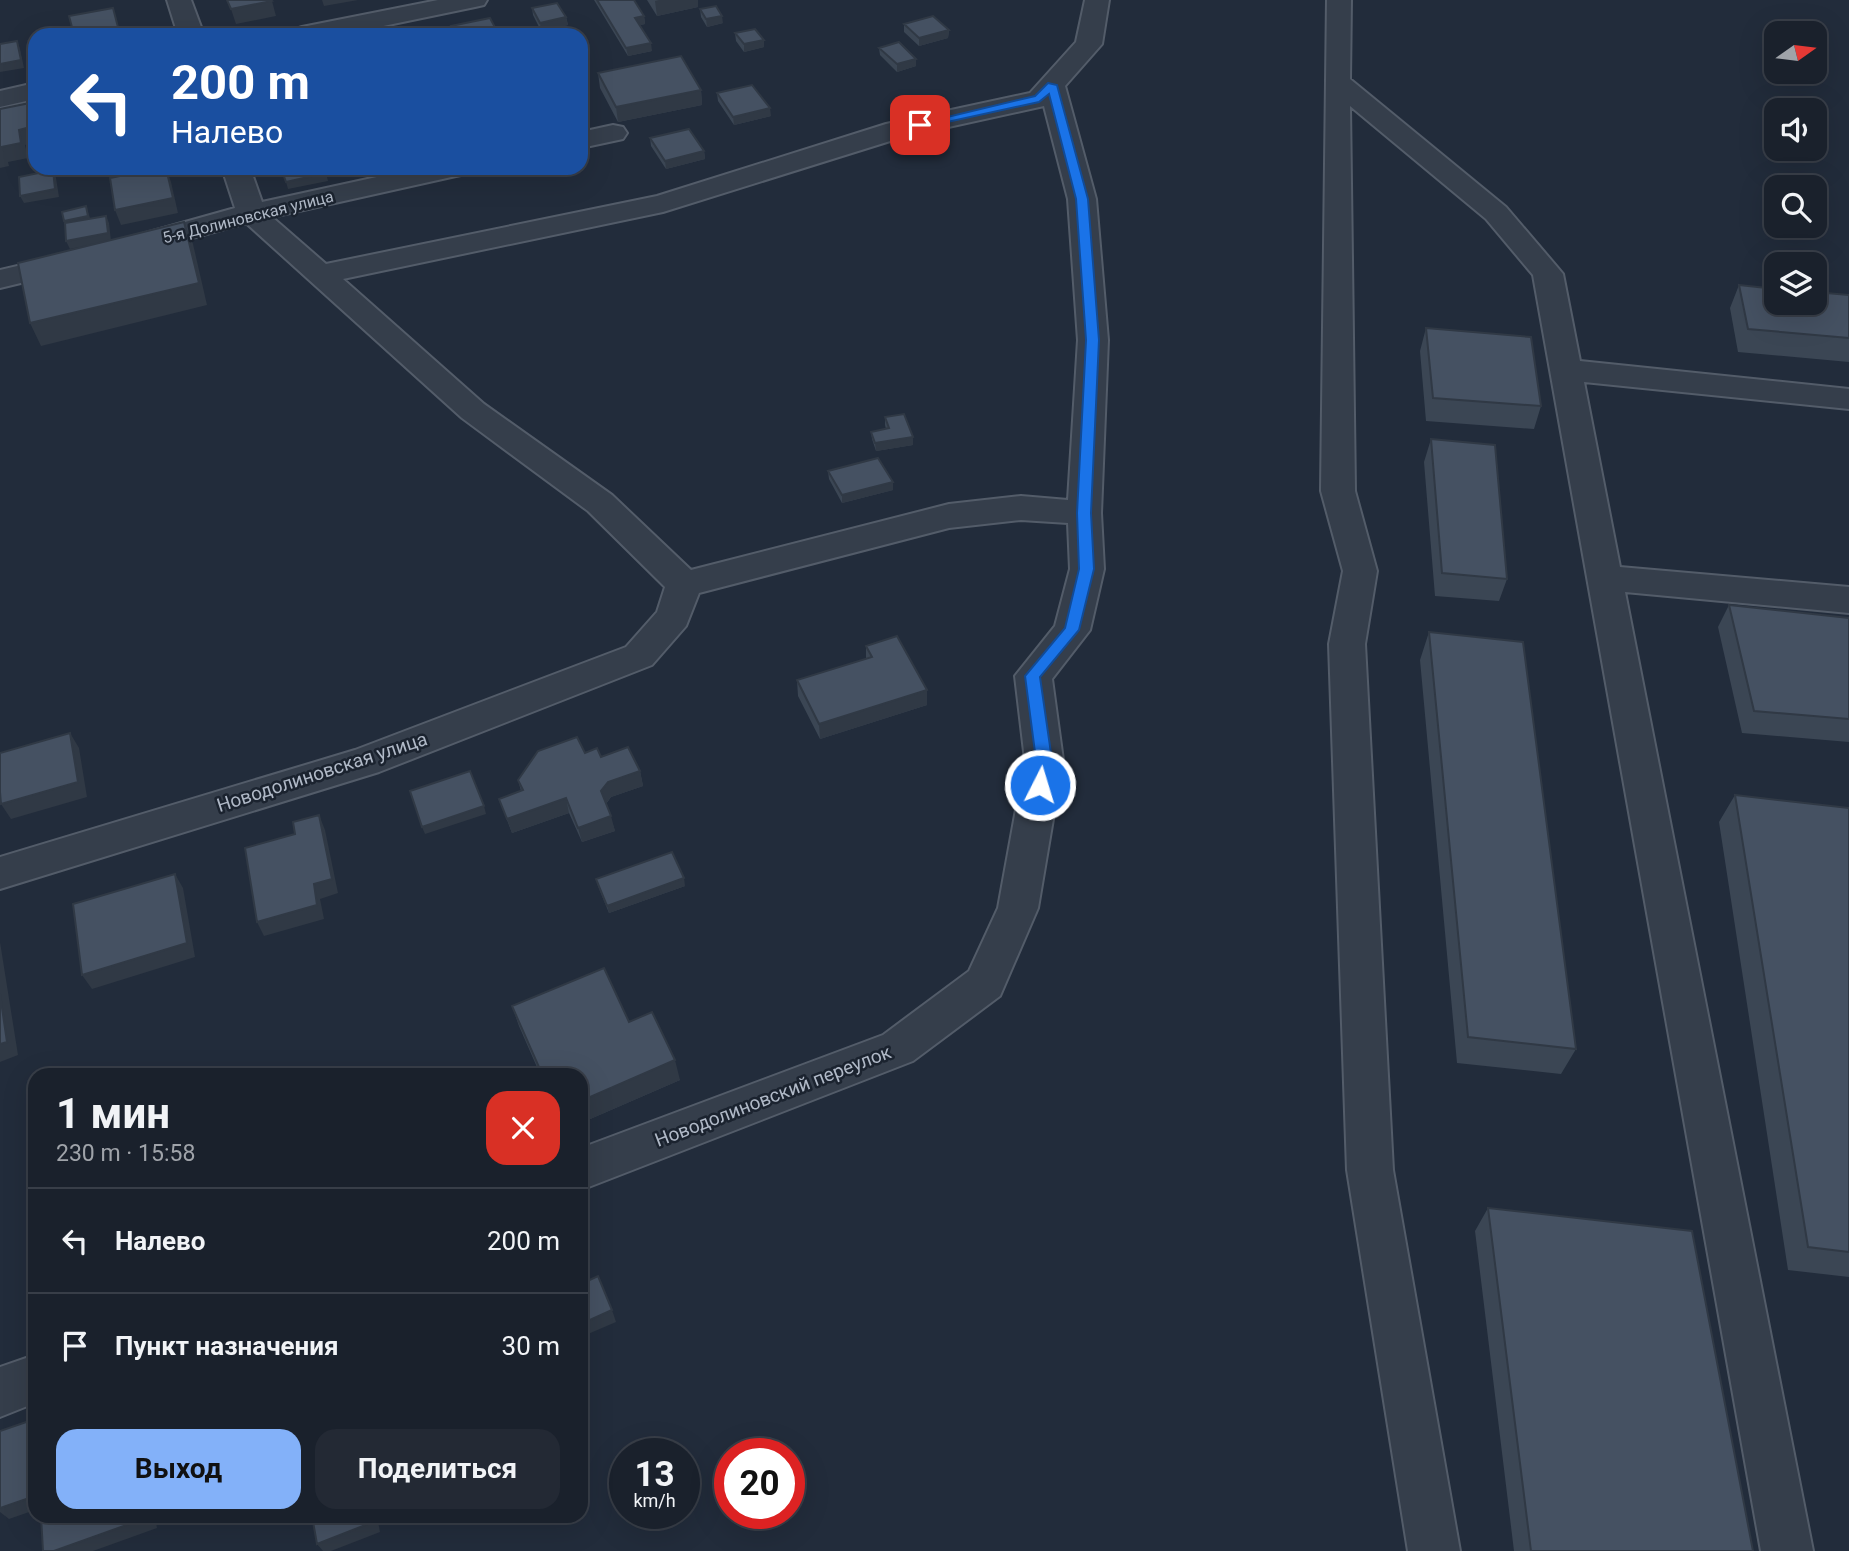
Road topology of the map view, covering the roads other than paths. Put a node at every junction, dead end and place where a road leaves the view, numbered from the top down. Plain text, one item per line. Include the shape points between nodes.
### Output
1 (179, 0) edge
2 (475, 0) edge
3 (1097, 0) edge
4 (1339, 0) edge
5 (189, 28) edge
6 (337, 28) edge
7 (1336, 81) junction
8 (1052, 85) junction
9 (28, 93) edge
10 (0, 99) edge
11 (613, 133) dead end
12 (588, 138) edge
13 (238, 175) edge
14 (424, 175) edge
15 (251, 213) junction
16 (32, 273) junction
17 (318, 275) junction
18 (0, 279) edge
19 (0, 295) edge
20 (1566, 370) junction
21 (1849, 399) edge
22 (1084, 513) junction
23 (1604, 578) junction
24 (684, 584) junction
25 (1849, 600) edge
26 (0, 873) edge
27 (588, 1166) edge
28 (28, 1382) edge
29 (0, 1392) edge
30 (1434, 1551) edge
31 (1787, 1551) edge

1 - 5 street
2 - 6 street
3 - 8 street via 1089,44
4 - 7 street
7 - 20 street via 1496,213 1548,274
7 - 30 street via 1338,491 1360,571 1347,644 1370,1170
8 - 17 street via 1039,99 896,130 663,203
8 - 22 street, Новодолиновский переулок via 1082,199 1093,340
9 - 10 street
11 - 12 street
13 - 15 street
14 - 15 street, 5-я Долиновская улица
15 - 16 street, 5-я Долиновская улица
15 - 17 street
16 - 18 street, 5-я Долиновская улица
16 - 19 street
17 - 24 street via 473,411 600,503
20 - 21 street
20 - 23 street
22 - 24 street via 1021,508 948,516
22 - 27 street, Новодолиновский переулок via 1087,569 1072,630 1033,676 1044,760 1018,908 985,983 898,1048
23 - 25 street
23 - 31 street
24 - 26 street, Новодолиновская улица via 674,617 639,656 365,762
28 - 29 street

